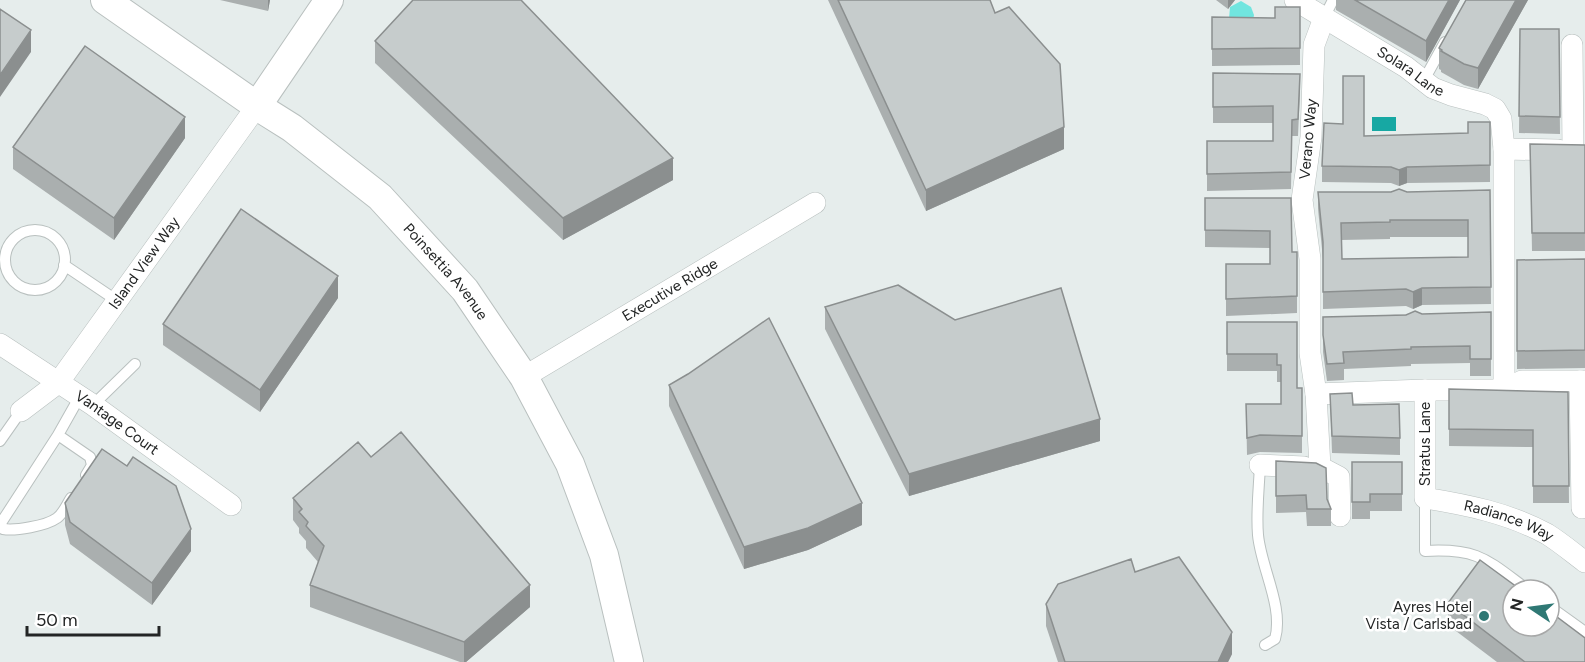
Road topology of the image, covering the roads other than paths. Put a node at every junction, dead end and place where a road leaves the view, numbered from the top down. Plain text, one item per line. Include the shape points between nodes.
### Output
1 (105, 0) edge
2 (329, 0) edge
3 (1295, 0) edge
4 (1329, 9) edge
5 (1452, 30) edge
6 (1572, 45) dead end
7 (1291, 78) edge
8 (1313, 78) junction
9 (1424, 80) junction
10 (256, 106) junction
11 (1504, 149) junction
12 (1579, 150) edge
13 (1482, 194) edge
14 (1504, 194) junction
15 (815, 203) dead end
16 (1504, 264) junction
17 (1527, 264) edge
18 (64, 265) junction
19 (116, 300) junction
20 (1504, 316) junction
21 (1481, 317) edge
22 (1330, 321) edge
23 (1298, 324) junction
24 (0, 344) edge
25 (135, 364) dead end
26 (524, 377) junction
27 (1583, 381) edge
28 (57, 383) junction
29 (1425, 390) junction
30 (1504, 390) junction
31 (1316, 394) junction
32 (86, 401) junction
33 (21, 411) joint
34 (58, 435) junction
35 (0, 441) edge
36 (1260, 465) joint
37 (1320, 467) junction
38 (1353, 467) edge
39 (1425, 498) junction
40 (231, 505) dead end
41 (1582, 508) dead end
42 (1340, 516) dead end
43 (1585, 562) edge
44 (1512, 578) edge
45 (1561, 615) edge
46 (1585, 632) edge
47 (1265, 645) dead end
48 (629, 662) edge

1 - 10 main road, Poinsettia Avenue
2 - 10 main road
3 - 4 street, Solara Lane
4 - 8 street, Verano Way via 1314,45
4 - 9 street, Solara Lane
5 - 9 lane
6 - 12 street
7 - 8 street, Verano Way
8 - 23 street, Verano Way via 1311,137 1301,199 1310,259
9 - 11 street, Solara Lane via 1433,88 1495,109 1501,119
10 - 19 street, Island View Way
10 - 26 main road, Poinsettia Avenue via 292,128 380,197 465,290
11 - 12 street
11 - 14 street, Solara Lane
13 - 14 street
14 - 16 street, Solara Lane
15 - 26 street, Executive Ridge
16 - 17 street
16 - 20 street, Solara Lane
18 - 18 lane via 61,245 55,237 36,230 17,235 10,242 4,261 6,271 28,290 47,288
18 - 19 lane
19 - 28 street, Island View Way
20 - 21 street
20 - 30 street, Solara Lane
22 - 23 street
23 - 31 street, Verano Way via 1310,353
24 - 28 street, Vantage Court
25 - 32 lane
26 - 48 main road, Poinsettia Avenue via 570,464 604,555
27 - 30 street via 1522,381
27 - 41 street
28 - 32 street, Vantage Court
28 - 33 street, Island View Way
29 - 30 street
29 - 31 street
29 - 39 street, Stratus Lane
31 - 37 street, Verano Way
32 - 34 lane
32 - 40 street, Vantage Court
33 - 35 lane
34 - 34 lane via 3,518 3,529 13,531 56,518 92,465 90,457
36 - 37 street
36 - 47 lane via 1258,533 1277,612 1275,639
37 - 38 street
37 - 42 street via 1339,477
39 - 43 street, Radiance Way via 1475,506 1517,520 1549,535
39 - 44 lane via 1425,550 1468,552 1488,560
45 - 46 lane

